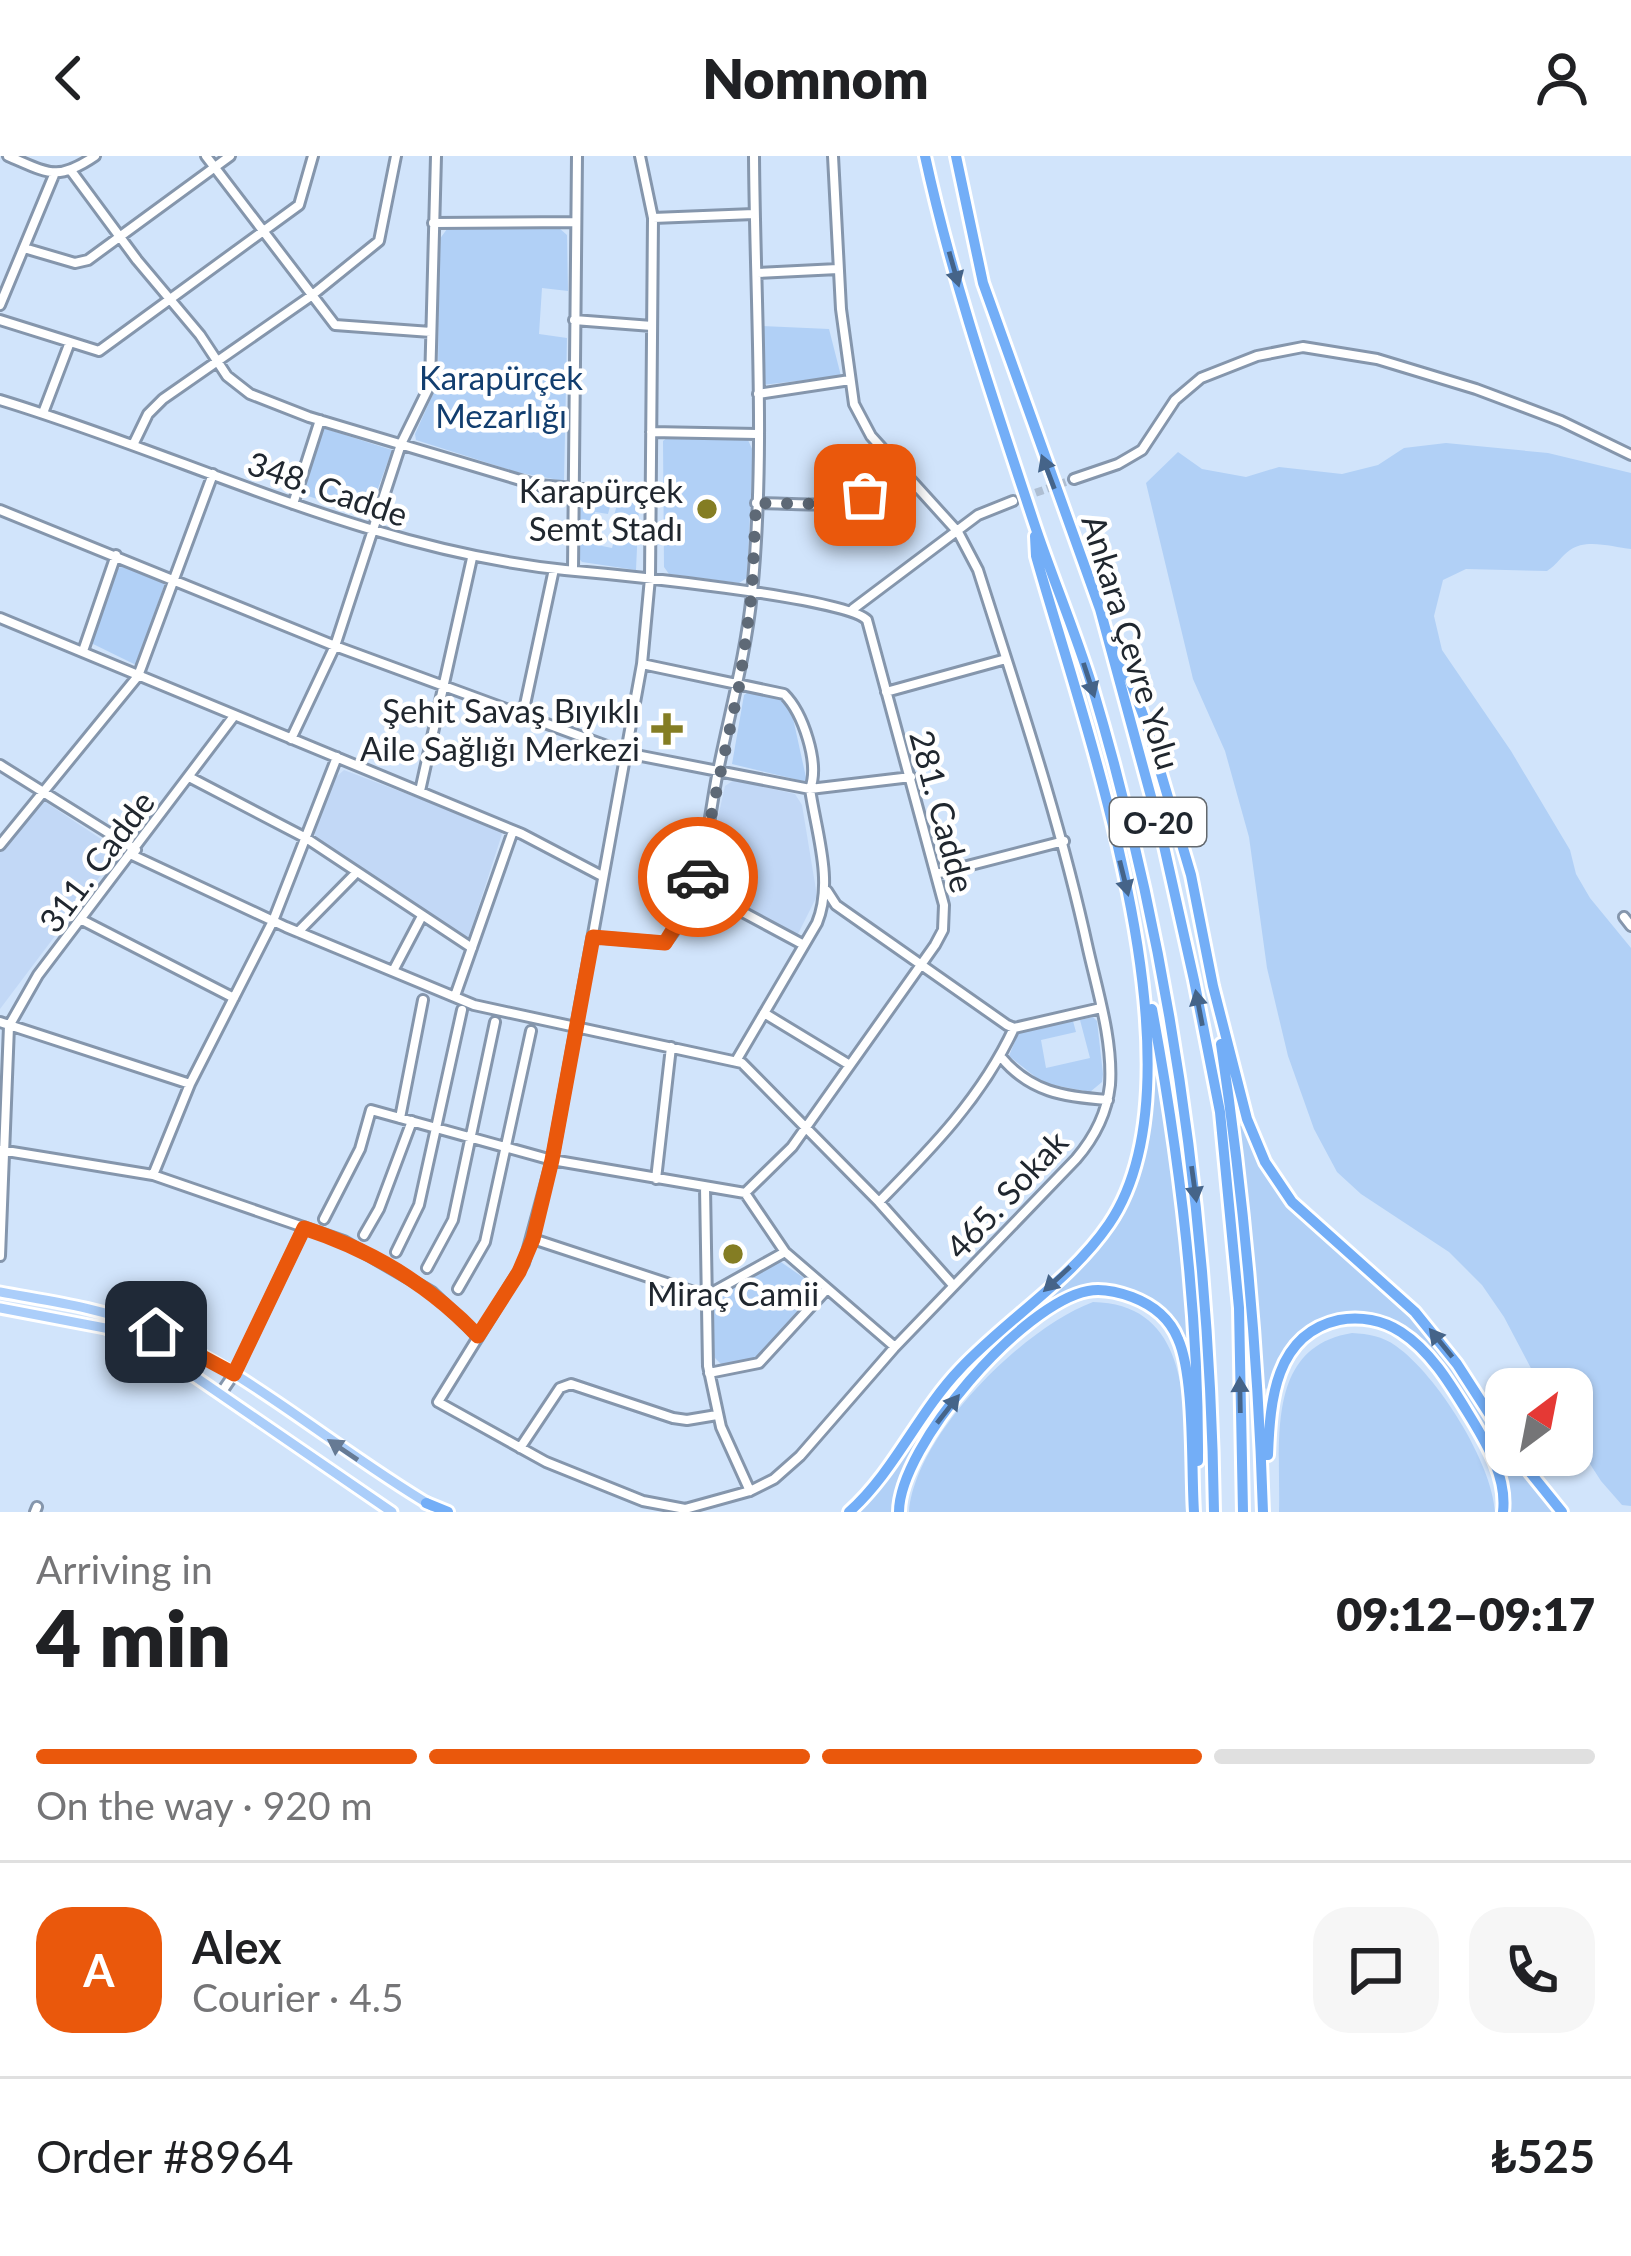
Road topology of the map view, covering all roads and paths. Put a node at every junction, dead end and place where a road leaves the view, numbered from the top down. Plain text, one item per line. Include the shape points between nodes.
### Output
1 (8, 156) edge
2 (95, 156) edge
3 (206, 156) edge
4 (230, 156) edge
5 (313, 156) edge
6 (395, 156) edge
7 (436, 156) edge
8 (577, 156) edge
9 (640, 156) edge
10 (754, 156) edge
11 (833, 156) edge
12 (925, 156) edge
13 (956, 156) edge
14 (214, 168) junction
15 (72, 172) junction
16 (54, 175) junction
17 (754, 214) junction
18 (653, 218) junction
19 (576, 222) junction
20 (433, 223) junction
21 (262, 232) junction
22 (122, 238) junction
23 (24, 248) junction
24 (838, 269) junction
25 (758, 273) junction
26 (310, 296) junction
27 (171, 301) junction
28 (0, 305) edge
29 (0, 320) edge
30 (574, 320) junction
31 (652, 326) junction
32 (431, 332) junction
33 (70, 342) junction
34 (218, 362) junction
35 (850, 380) junction
36 (758, 394) junction
37 (0, 400) edge
38 (43, 413) junction
39 (320, 420) junction
40 (651, 432) junction
41 (757, 434) junction
42 (401, 444) junction
43 (133, 445) junction
44 (1631, 455) edge
45 (897, 466) junction
46 (213, 475) junction
47 (1074, 479) tunnel mouth
48 (573, 489) junction
49 (650, 494) junction
50 (1013, 501) tunnel mouth
51 (756, 503) junction
52 (293, 504) junction
53 (0, 510) edge
54 (1033, 521) junction
55 (958, 532) junction
56 (375, 533) junction
57 (116, 555) junction
58 (472, 558) junction
59 (554, 568) junction
60 (573, 570) junction
61 (175, 578) junction
62 (650, 578) junction
63 (752, 592) junction
64 (1100, 609) junction
65 (852, 610) junction
66 (0, 618) edge
67 (335, 646) junction
68 (83, 651) junction
69 (1006, 659) junction
70 (642, 664) junction
71 (138, 676) junction
72 (740, 682) junction
73 (445, 685) junction
74 (886, 692) junction
75 (523, 714) junction
76 (234, 716) junction
77 (291, 739) junction
78 (626, 753) junction
79 (338, 757) junction
80 (0, 766) edge
81 (718, 770) junction
82 (189, 777) junction
83 (910, 778) junction
84 (810, 789) junction
85 (420, 791) junction
86 (43, 793) junction
87 (513, 831) junction
88 (306, 838) junction
89 (1064, 841) junction
90 (0, 845) edge
91 (134, 853) junction
92 (356, 873) junction
93 (936, 874) junction
94 (602, 876) junction
95 (696, 887) junction
96 (825, 889) junction
97 (836, 905) junction
98 (422, 916) junction
99 (820, 916) junction
100 (82, 920) junction
101 (273, 921) junction
102 (298, 932) junction
103 (593, 937) junction
104 (804, 945) junction
105 (1140, 946) junction
106 (472, 948) junction
107 (923, 963) junction
108 (393, 971) junction
109 (1213, 986) junction
110 (455, 996) junction
111 (234, 998) junction
112 (423, 1000) dead end
113 (1101, 1008) junction
114 (462, 1010) dead end
115 (764, 1012) junction
116 (495, 1022) dead end
117 (5, 1024) edge
118 (1014, 1028) junction
119 (576, 1030) junction
120 (531, 1031) dead end
121 (670, 1047) junction
122 (1000, 1057) junction
123 (736, 1060) junction
124 (848, 1064) junction
125 (190, 1084) junction
126 (1108, 1100) junction
127 (400, 1118) junction
128 (412, 1121) junction
129 (806, 1127) junction
130 (437, 1131) junction
131 (473, 1139) junction
132 (507, 1146) junction
133 (3, 1150) edge
134 (552, 1160) junction
135 (153, 1175) junction
136 (656, 1179) junction
137 (705, 1187) junction
138 (746, 1192) junction
139 (879, 1202) junction
140 (324, 1219) dead end
141 (304, 1228) junction
142 (364, 1235) dead end
143 (533, 1239) junction
144 (396, 1252) dead end
145 (785, 1252) junction
146 (0, 1256) edge
147 (427, 1268) dead end
148 (953, 1285) junction
149 (458, 1289) dead end
150 (826, 1290) junction
151 (0, 1292) edge
152 (706, 1296) junction
153 (0, 1308) edge
154 (478, 1336) junction
155 (895, 1347) junction
156 (709, 1373) junction
157 (234, 1374) junction
158 (221, 1393) junction
159 (1485, 1407) edge
160 (717, 1415) junction
161 (520, 1448) junction
162 (1533, 1476) edge
163 (750, 1491) junction
164 (426, 1503) joint
165 (392, 1512) edge
166 (445, 1512) edge
167 (849, 1512) edge
168 (899, 1512) edge
169 (1196, 1512) edge
170 (1214, 1512) edge
171 (1243, 1512) edge
172 (1264, 1512) edge
173 (1503, 1512) edge
174 (1562, 1512) edge

1 - 16 street
2 - 15 street
3 - 14 street
4 - 14 street
5 - 21 street via 304,198
6 - 26 street via 379,241
7 - 20 street
8 - 19 street
9 - 18 street
10 - 17 street
11 - 24 street, 465. Sokak
12 -> 54 highway, Ankara Çevre Yolu / O-20
64 -> 13 highway, Ankara Çevre Yolu / O-20 via 983,284
14 - 21 street
14 - 22 street
15 - 16 street
15 - 22 street
16 - 23 street
17 - 18 street
17 - 25 street
18 - 31 street
19 - 20 street
19 - 30 street
20 - 32 street
21 - 26 street
21 - 27 street
22 - 23 street via 75,263
22 - 27 street
23 - 28 street
24 - 25 street
24 - 35 street, 465. Sokak
25 - 36 street
26 - 32 street via 335,325
26 - 34 street
27 - 33 street via 99,351
27 - 34 street
29 - 33 street
30 - 31 street
30 - 48 street
31 - 40 street
32 - 42 street via 430,385
33 - 38 street
34 - 39 street via 250,394
34 - 43 street via 148,414
35 - 36 street
35 - 45 street, 465. Sokak via 861,422
36 - 41 street
37 - 38 street, 348. Cadde
38 - 43 street, 348. Cadde
39 - 42 street
39 - 52 street
40 - 41 street
40 - 49 street
41 - 51 street
42 - 48 street
42 - 56 street
43 - 46 street, 348. Cadde
44 - 47 street via 1476,389 1303,347 1201,378 1175,400 1142,450
45 - 51 street via 854,500
45 - 55 street, 465. Sokak
46 - 52 street, 348. Cadde
46 - 61 street
48 - 49 street
48 - 60 street
49 - 62 street
50 - 55 street
51 - 63 street
52 - 56 street, 348. Cadde
53 - 57 street
54 -> 105 highway
54 -> 170 highway, Ankara Çevre Yolu / O-20 via 1116,768 1158,959 1197,1201
55 - 65 street
55 - 69 street, 465. Sokak
56 - 58 street, 348. Cadde
56 - 67 street
57 - 61 street
57 - 68 street
58 - 59 street, 348. Cadde
58 - 73 street
59 - 60 street, 348. Cadde
59 - 75 street
60 - 62 street, 348. Cadde
61 - 67 street
61 - 71 street
62 - 63 street
62 - 70 street
63 - 65 street
63 - 72 street
64 - 109 highway via 1171,802
171 -> 64 highway, Ankara Çevre Yolu / O-20 via 1239,1308 1220,1112 1162,837
65 - 74 street, 281. Cadde via 867,620
66 - 68 street
67 - 73 street
67 - 77 street
68 - 71 street
69 - 74 street
69 - 89 street, 465. Sokak
70 - 72 street
70 - 78 street
71 - 76 street
71 - 86 street
72 - 81 street
72 - 84 street via 792,701 808,743
73 - 75 street
73 - 85 street
74 - 83 street, 281. Cadde
75 - 78 street
76 - 77 street
76 - 82 street, 311. Cadde
77 - 79 street
78 - 81 street
78 - 94 street
79 - 85 street
79 - 88 street
80 - 86 street
81 - 84 street
81 - 95 street
82 - 88 street
82 - 91 street, 311. Cadde
83 - 84 street
83 - 93 street, 281. Cadde
84 - 96 street
85 - 87 street
86 - 90 street
86 - 91 street
87 - 94 street
87 - 106 street
88 - 92 street
88 - 101 street
89 - 93 street
89 - 113 street, 465. Sokak
91 - 100 street, 311. Cadde
91 - 101 street
92 - 98 street
92 - 102 street
93 - 107 street, 281. Cadde via 945,922
94 - 103 street
95 - 103 street via 665,943
95 - 104 street
96 - 97 street
96 - 99 street
97 - 99 street
97 - 107 street
98 - 106 street
98 - 108 street
99 - 104 street
100 - 111 street
100 - 117 street, 311. Cadde
101 - 102 street
101 - 111 street
102 - 108 street
103 - 119 street
104 - 115 street
105 -> 167 highway via 1148,1110 1127,1191 1084,1254 955,1374
105 - 169 highway via 1166,1084 1187,1284
106 - 110 street
107 - 118 street
107 - 124 street, 281. Cadde
108 - 110 street
159 -> 109 highway via 1415,1312 1330,1240 1265,1162
109 - 172 highway via 1237,1157
110 - 119 street
111 - 125 street
112 - 127 street
113 - 118 street
113 - 126 street, 465. Sokak
114 - 130 street
115 - 123 street
115 - 124 street
116 - 131 street
117 - 125 street
117 - 133 street, 311. Cadde
118 - 122 street
119 - 121 street
119 - 134 street
120 - 132 street
121 - 123 street
121 - 136 street
122 - 126 street via 1042,1090
122 - 139 street via 959,1118
123 - 129 street
124 - 129 street, 281. Cadde
125 - 135 street
126 - 148 street, 465. Sokak via 1081,1153
127 - 128 street
127 - 140 street via 371,1110
128 - 130 street
128 - 142 street
129 - 138 street, 281. Cadde
129 - 139 street
130 - 131 street
130 - 144 street via 419,1205
131 - 132 street
131 - 147 street via 453,1220
132 - 134 street
132 - 149 street via 484,1242
133 - 135 street
133 - 146 street, 311. Cadde
134 - 136 street
134 - 143 street
135 - 141 street
136 - 137 street
137 - 138 street
137 - 152 street
138 - 145 street
139 - 148 street
141 - 154 street via 381,1260 442,1300
141 - 157 street
143 - 152 street
143 - 154 street
145 - 150 street
145 - 152 street
148 - 155 street, 465. Sokak
150 - 155 street
150 - 156 street via 759,1364
151 - 157 main road via 118,1317
152 - 156 street
153 - 158 main road via 119,1334
154 - 161 street, 465. Sokak via 437,1402
155 - 163 street, 465. Sokak via 800,1456
156 - 160 street
157 - 158 street
164 -> 157 main road
158 - 165 main road
160 - 161 street via 681,1420 576,1384 560,1388
160 - 163 street
161 - 163 street, 465. Sokak via 672,1508
162 - 174 highway
164 - 166 highway
168 -> 169 highway via 909,1466 941,1414 1036,1318 1088,1291 1144,1301 1179,1340
172 - 173 highway via 1274,1385 1284,1360 1323,1325 1364,1318 1400,1331 1452,1388 1502,1480

